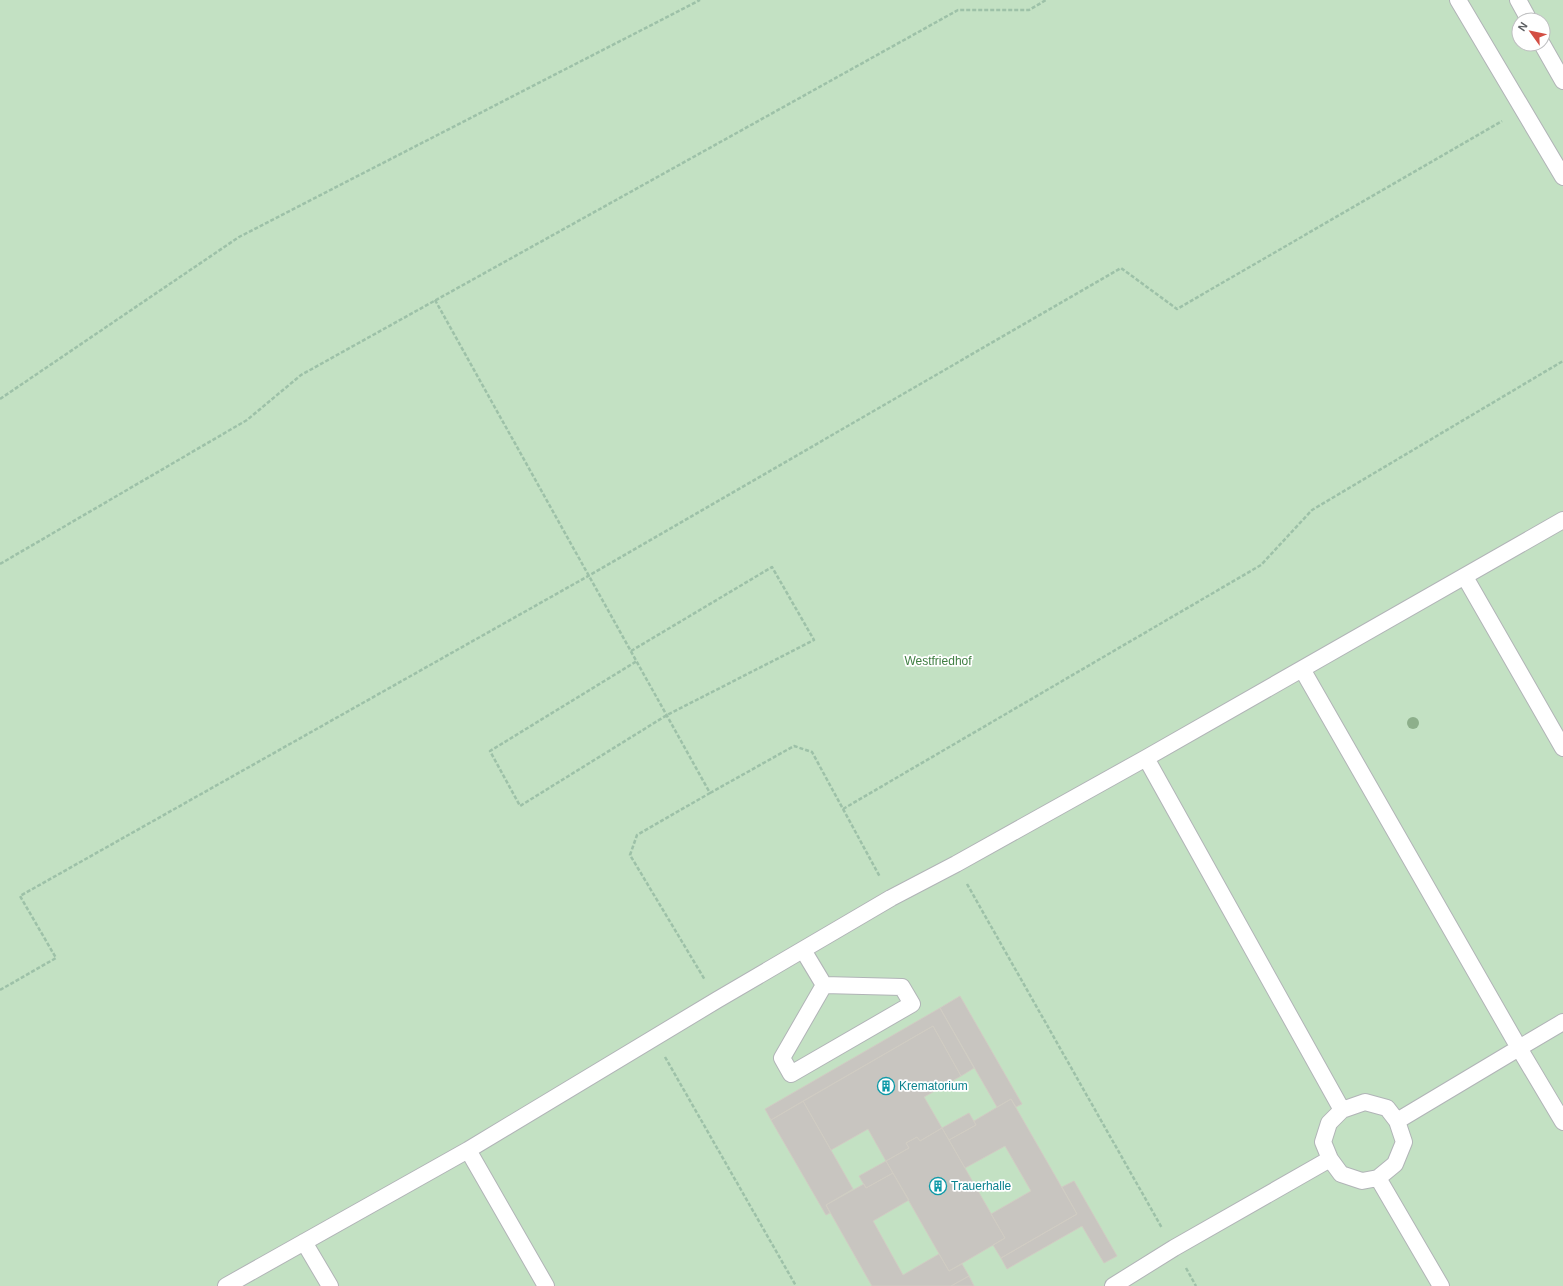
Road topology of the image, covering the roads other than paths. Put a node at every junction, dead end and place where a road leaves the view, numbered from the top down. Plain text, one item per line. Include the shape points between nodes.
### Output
1 (1458, 0) edge
2 (1518, 0) edge
3 (1525, 12) edge
4 (1547, 52) edge
5 (1563, 80) edge
6 (1563, 177) edge
7 (1563, 520) edge
8 (1465, 577) junction
9 (1302, 669) junction
10 (1563, 748) edge
11 (1146, 758) junction
12 (803, 950) junction
13 (824, 985) junction
14 (1563, 1022) edge
15 (1519, 1048) junction
16 (1342, 1110) junction
17 (1398, 1121) junction
18 (1563, 1122) edge
19 (468, 1150) junction
20 (1330, 1159) junction
21 (1378, 1178) junction
22 (304, 1242) junction
23 (226, 1286) edge
24 (330, 1286) edge
25 (546, 1286) edge
26 (1113, 1286) edge
27 (1441, 1286) edge

1 - 6 lane
2 - 3 lane
4 - 5 lane
7 - 8 lane
8 - 9 lane
8 - 10 lane
9 - 11 lane
9 - 15 lane
11 - 12 lane via 891,898
11 - 16 lane
12 - 13 lane
12 - 19 lane
13 - 13 lane via 782,1058 791,1074 912,1004 902,987
14 - 15 lane
15 - 17 lane
15 - 18 lane
16 - 17 lane via 1365,1102 1387,1108
16 - 20 lane via 1329,1123 1323,1142
17 - 21 lane via 1404,1142 1395,1164
19 - 22 lane
19 - 25 lane
20 - 21 lane via 1342,1174 1362,1181
20 - 26 lane
21 - 27 lane
22 - 23 lane
22 - 24 lane

